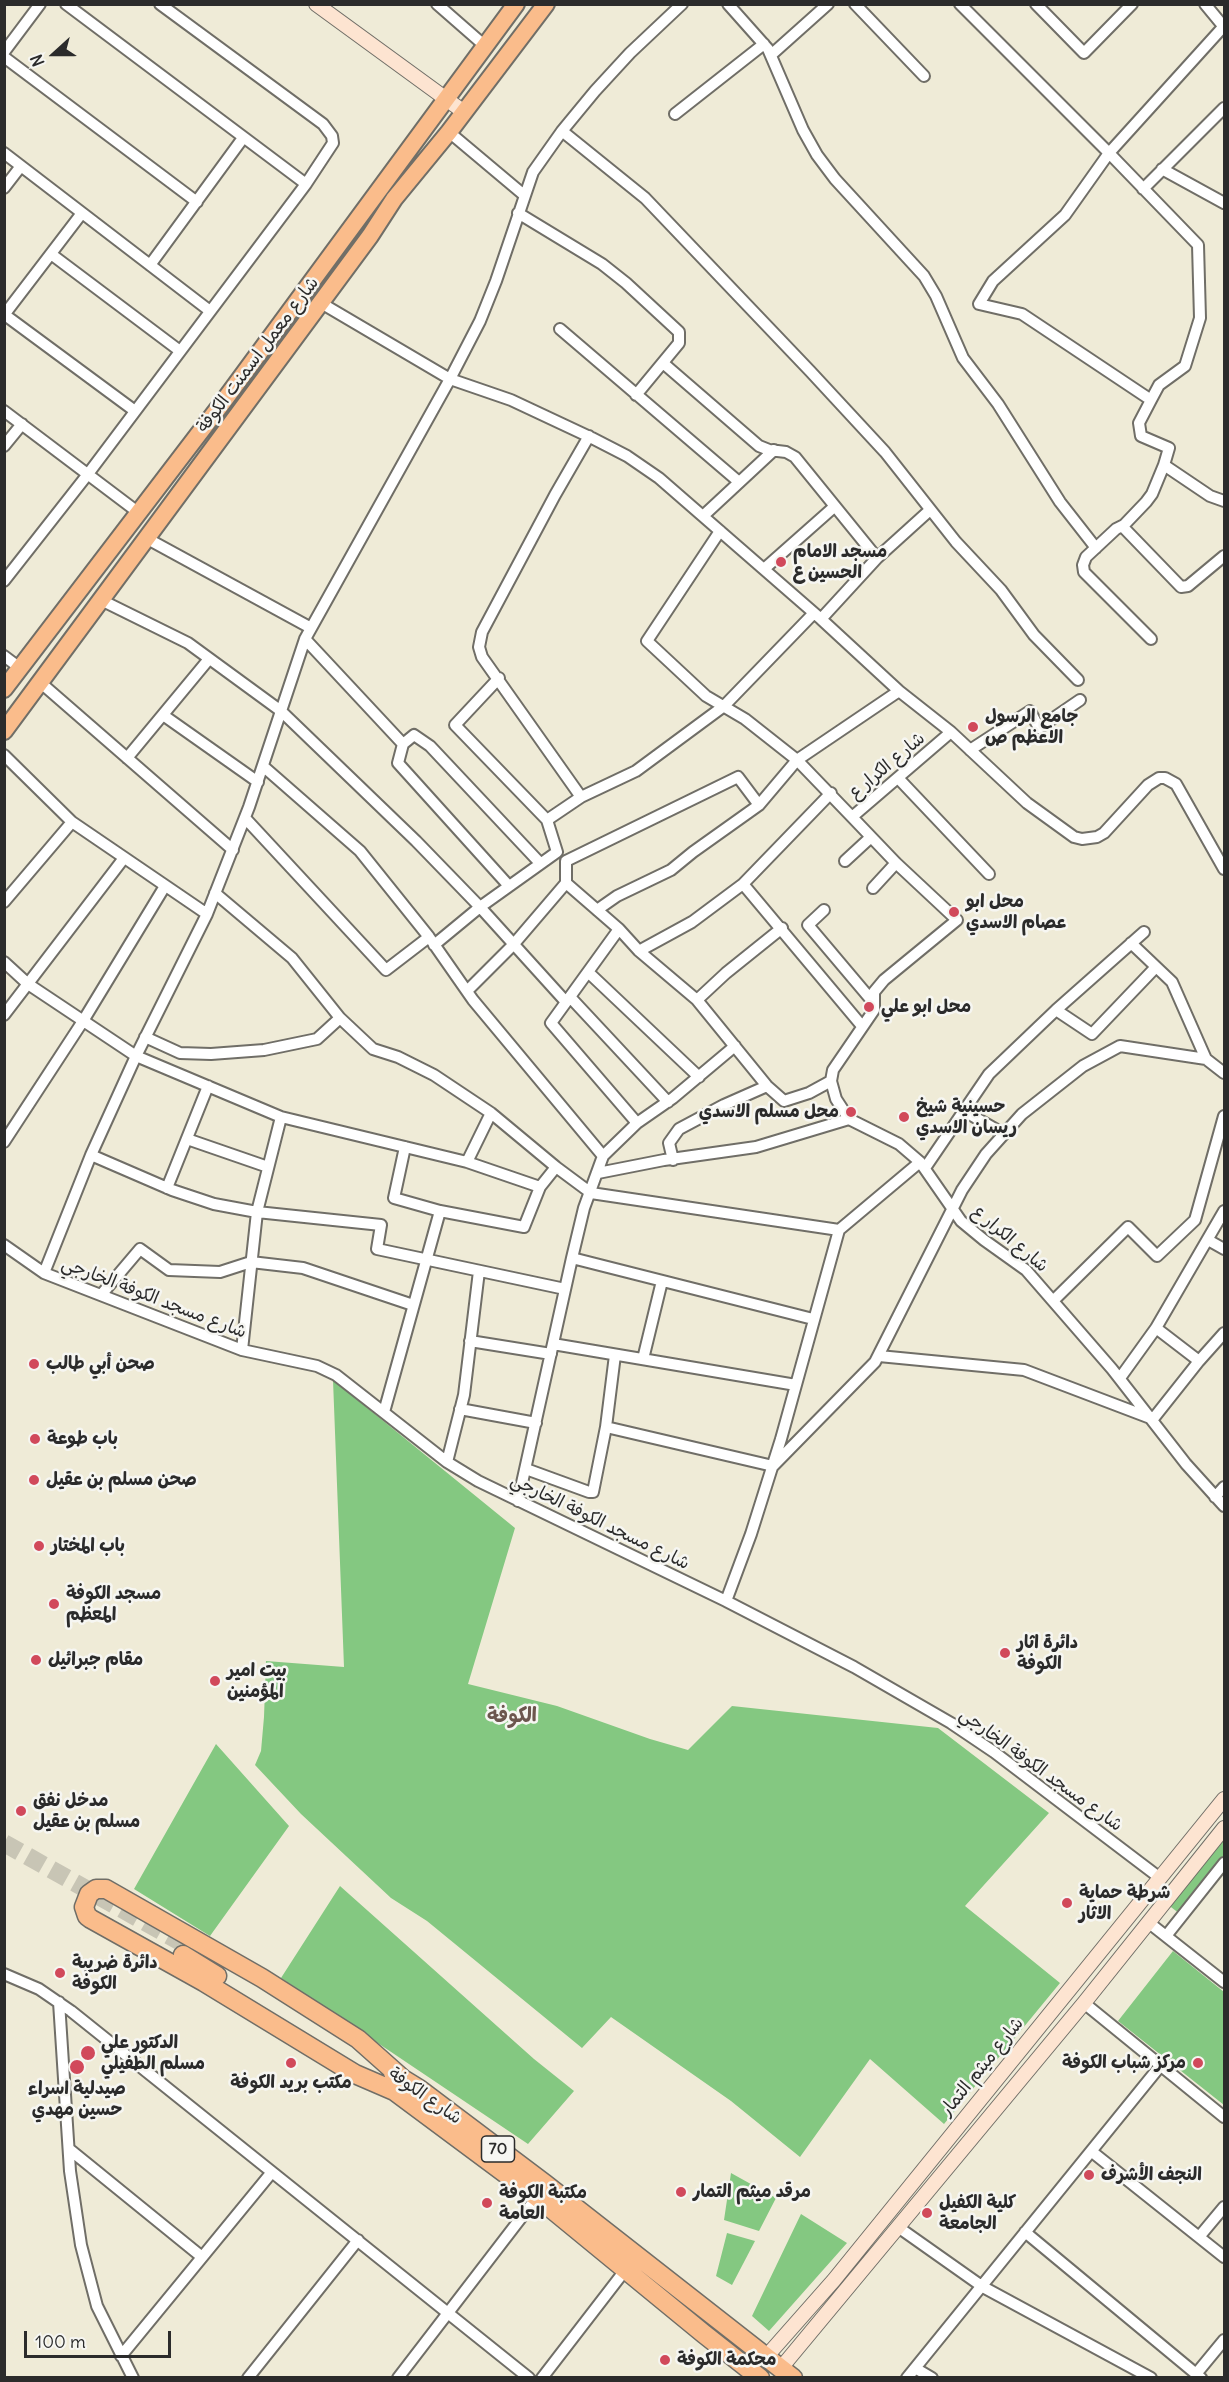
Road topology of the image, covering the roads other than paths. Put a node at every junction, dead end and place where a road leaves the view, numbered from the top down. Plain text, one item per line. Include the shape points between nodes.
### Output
1 (40, 4) edge
2 (66, 4) edge
3 (160, 4) edge
4 (316, 4) edge
5 (437, 4) edge
6 (516, 4) edge
7 (546, 4) edge
8 (682, 4) edge
9 (728, 4) edge
10 (828, 4) edge
11 (855, 4) edge
12 (960, 4) edge
13 (1132, 4) edge
14 (1205, 4) edge
15 (1042, 7) edge
16 (1224, 26) edge
17 (764, 44) junction
18 (485, 46) junction
19 (4, 52) edge
20 (771, 55) junction
21 (4, 57) edge
22 (924, 76) dead end
23 (446, 97) junction
24 (1224, 108) edge
25 (464, 112) junction
26 (675, 114) dead end
27 (562, 131) junction
28 (449, 132) junction
29 (243, 138) junction
30 (4, 153) edge
31 (1108, 153) junction
32 (21, 166) junction
33 (1162, 169) junction
34 (306, 184) junction
35 (4, 188) edge
36 (1143, 189) junction
37 (524, 195) junction
38 (196, 202) junction
39 (1224, 203) edge
40 (82, 213) junction
41 (518, 213) junction
42 (51, 254) junction
43 (150, 265) junction
44 (321, 303) junction
45 (210, 311) junction
46 (5, 315) edge
47 (560, 329) dead end
48 (180, 351) junction
49 (663, 363) junction
50 (450, 379) junction
51 (636, 394) junction
52 (1151, 400) junction
53 (4, 411) edge
54 (135, 411) junction
55 (22, 424) junction
56 (589, 436) junction
57 (4, 446) edge
58 (774, 450) junction
59 (1164, 465) junction
60 (88, 474) junction
61 (739, 482) junction
62 (1224, 501) edge
63 (834, 507) junction
64 (930, 510) junction
65 (139, 513) junction
66 (703, 516) junction
67 (1122, 526) junction
68 (720, 531) junction
69 (146, 538) junction
70 (1096, 548) junction
71 (1224, 556) edge
72 (877, 558) junction
73 (764, 569) junction
74 (4, 581) edge
75 (101, 600) junction
76 (818, 616) junction
77 (56, 621) junction
78 (311, 628) junction
79 (75, 636) junction
80 (305, 639) junction
81 (1151, 639) dead end
82 (4, 656) edge
83 (209, 659) junction
84 (14, 672) edge
85 (46, 676) junction
86 (499, 678) junction
87 (1078, 680) dead end
88 (899, 692) junction
89 (1080, 700) dead end
90 (723, 706) junction
91 (281, 711) junction
92 (163, 715) junction
93 (4, 730) edge
94 (951, 732) junction
95 (403, 744) junction
96 (970, 750) junction
97 (4, 755) edge
98 (127, 758) junction
99 (797, 760) junction
100 (264, 767) junction
101 (898, 778) junction
102 (258, 782) junction
103 (831, 793) junction
104 (581, 797) junction
105 (759, 805) junction
106 (852, 817) junction
107 (245, 818) junction
108 (547, 820) junction
109 (72, 822) junction
110 (871, 837) junction
111 (233, 850) junction
112 (556, 852) junction
113 (124, 858) junction
114 (566, 861) junction
115 (845, 861) dead end
116 (540, 863) junction
117 (896, 863) junction
118 (1224, 869) edge
119 (989, 874) dead end
120 (566, 883) junction
121 (743, 884) junction
122 (165, 886) junction
123 (509, 886) junction
124 (873, 888) dead end
125 (215, 893) junction
126 (4, 902) edge
127 (480, 907) junction
128 (597, 909) junction
129 (824, 910) dead end
130 (207, 914) junction
131 (782, 928) junction
132 (619, 929) junction
133 (1144, 932) dead end
134 (432, 941) junction
135 (1131, 944) junction
136 (513, 945) junction
137 (639, 951) junction
138 (4, 962) edge
139 (1156, 967) junction
140 (588, 972) junction
141 (28, 984) junction
142 (467, 991) junction
143 (568, 1000) junction
144 (697, 1000) junction
145 (873, 1002) junction
146 (1056, 1010) junction
147 (4, 1015) edge
148 (340, 1018) junction
149 (83, 1022) junction
150 (862, 1026) junction
151 (145, 1037) junction
152 (735, 1046) junction
153 (136, 1056) junction
154 (1206, 1059) junction
155 (1224, 1073) edge
156 (699, 1077) junction
157 (831, 1081) junction
158 (208, 1086) junction
159 (767, 1086) junction
160 (668, 1102) junction
161 (964, 1111) junction
162 (491, 1113) junction
163 (1224, 1116) edge
164 (281, 1117) junction
165 (849, 1119) junction
166 (637, 1123) junction
167 (1004, 1134) junction
168 (187, 1139) junction
169 (4, 1142) edge
170 (405, 1147) junction
171 (91, 1155) junction
172 (603, 1156) junction
173 (673, 1161) junction
174 (467, 1162) junction
175 (922, 1165) junction
176 (268, 1167) junction
177 (556, 1167) junction
178 (598, 1173) junction
179 (540, 1187) junction
180 (167, 1188) junction
181 (591, 1193) junction
182 (953, 1210) junction
183 (440, 1211) junction
184 (1224, 1211) edge
185 (257, 1212) junction
186 (839, 1230) junction
187 (1208, 1240) junction
188 (4, 1245) edge
189 (1224, 1249) edge
190 (572, 1258) junction
191 (426, 1259) junction
192 (251, 1262) junction
193 (479, 1271) junction
194 (44, 1273) junction
195 (662, 1281) junction
196 (565, 1289) junction
197 (101, 1295) junction
198 (1054, 1300) junction
199 (413, 1305) junction
200 (813, 1319) junction
201 (1156, 1328) junction
202 (1224, 1333) edge
203 (470, 1341) junction
204 (552, 1349) junction
205 (242, 1350) junction
206 (615, 1355) junction
207 (879, 1356) junction
208 (643, 1359) junction
209 (1199, 1361) junction
210 (1120, 1378) junction
211 (796, 1385) junction
212 (460, 1409) junction
213 (384, 1412) junction
214 (1153, 1419) junction
215 (536, 1423) junction
216 (606, 1427) junction
217 (447, 1462) junction
218 (773, 1466) junction
219 (526, 1469) junction
220 (1224, 1486) edge
221 (1215, 1497) junction
222 (518, 1501) junction
223 (1224, 1506) edge
224 (726, 1601) junction
225 (1224, 1799) edge
226 (1224, 1828) edge
227 (1224, 1863) edge
228 (1160, 1878) junction
229 (1148, 1922) junction
230 (1166, 1936) junction
231 (184, 1950) tunnel mouth
232 (4, 1974) edge
233 (1224, 1982) edge
234 (59, 2002) junction
235 (1084, 2003) junction
236 (1161, 2066) junction
237 (401, 2086) junction
238 (1224, 2117) edge
239 (963, 2119) junction
240 (977, 2132) junction
241 (69, 2149) junction
242 (1091, 2151) junction
243 (272, 2172) junction
244 (537, 2197) junction
245 (1224, 2207) edge
246 (898, 2227) junction
247 (1025, 2232) junction
248 (1199, 2237) junction
249 (358, 2240) junction
250 (202, 2257) junction
251 (1224, 2257) edge
252 (626, 2269) junction
253 (982, 2287) junction
254 (684, 2291) junction
255 (671, 2306) junction
256 (447, 2312) junction
257 (718, 2320) junction
258 (704, 2334) junction
259 (1224, 2340) edge
260 (121, 2356) junction
261 (766, 2357) junction
262 (915, 2368) junction
263 (787, 2373) edge
264 (757, 2376) edge
265 (1199, 2376) edge
266 (134, 2378) edge
267 (248, 2378) edge
268 (398, 2378) edge
269 (529, 2378) edge
270 (542, 2378) edge
271 (907, 2378) edge
272 (932, 2378) edge
273 (1151, 2378) edge

1 - 19 street
2 - 29 street
3 - 34 street via 329,130 331,149
4 - 23 street
5 - 18 street
6 - 18 main road, شارع معمل اسمنت الكوفة
7 - 25 main road, شارع معمل اسمنت الكوفة
8 - 27 street via 612,72
9 - 17 street
10 - 20 street
11 - 22 street
12 - 31 street
13 - 15 street via 1084,53
14 - 16 street
16 - 31 street
17 - 20 street
17 - 26 street
18 - 23 main road, شارع معمل اسمنت الكوفة
20 - 70 street via 817,155 834,179 924,276 963,358 999,404 1054,494
21 - 38 street
23 - 25 street
23 - 65 main road, شارع معمل اسمنت الكوفة
24 - 33 street
25 - 28 main road, شارع معمل اسمنت الكوفة
27 - 37 street via 533,172
27 - 64 street via 656,209 878,444
28 - 37 street
28 - 44 main road, شارع معمل اسمنت الكوفة via 394,199
29 - 34 street
29 - 38 street
30 - 32 street
31 - 36 street
31 - 52 street via 1065,216 993,281 979,304 1023,314
32 - 35 street
32 - 40 street
33 - 36 street
33 - 39 street
34 - 45 street
36 - 52 street via 1198,246 1200,318 1185,366 1158,385
37 - 41 street
38 - 43 street
40 - 42 street
40 - 43 street
41 - 49 street via 602,264 677,329 679,343
41 - 50 street via 488,301
42 - 46 street
42 - 48 street
43 - 45 street
44 - 50 street
44 - 69 main road, شارع معمل اسمنت الكوفة
45 - 48 street
46 - 54 street
47 - 51 street
48 - 54 street
49 - 51 street
49 - 58 street via 754,442
50 - 56 street via 511,400
50 - 78 street
51 - 61 street
52 - 59 street via 1139,423 1141,436 1169,448
53 - 55 street
54 - 60 street
55 - 57 street
55 - 60 street
56 - 66 street via 643,467
56 - 86 street via 482,632 482,657
58 - 61 street
58 - 63 street via 795,457
59 - 62 street via 1209,496
59 - 67 street via 1152,494
60 - 65 street
60 - 74 street
61 - 66 street
63 - 72 street
63 - 73 street
64 - 72 street
64 - 87 street via 1001,590 1034,635
65 - 77 main road, شارع معمل اسمنت الكوفة
66 - 68 street
67 - 70 street
67 - 71 street via 1181,587 1188,586
68 - 73 street
68 - 90 street via 647,641 706,696
69 - 75 main road, شارع معمل اسمنت الكوفة
69 - 78 street
70 - 81 street via 1084,561 1084,572
72 - 76 street
73 - 76 street
75 - 79 main road, شارع معمل اسمنت الكوفة
75 - 83 street via 188,643
76 - 88 street
76 - 90 street
77 - 79 main road via 60,631
77 - 84 main road, شارع معمل اسمنت الكوفة
78 - 80 street
79 - 85 main road, شارع معمل اسمنت الكوفة
80 - 91 street
80 - 95 street
82 - 84 street
83 - 91 street
83 - 92 street
84 - 85 main road via 43,657
85 - 93 main road, شارع معمل اسمنت الكوفة
85 - 98 street
86 - 104 street
86 - 108 street via 455,725
88 - 94 street
88 - 99 street
89 - 96 street via 1039,728 1030,711
90 - 99 street
90 - 104 street via 636,771
91 - 100 street
91 - 127 street
92 - 98 street
92 - 102 street
94 - 96 street
94 - 101 street, شارع الكرار ع
95 - 116 street via 414,735 430,746
95 - 123 street via 398,763
96 - 118 street via 1040,813 1082,839 1104,833 1153,780 1171,780 1180,789
97 - 109 street
98 - 111 street
99 - 103 street
99 - 105 street
100 - 102 street
100 - 134 street via 360,851
101 - 106 street, شارع الكرار ع
101 - 119 street
102 - 107 street
103 - 106 street
103 - 121 street
104 - 108 street
105 - 114 street via 738,777
105 - 128 street via 671,870
106 - 110 street, شارع الكرار ع
107 - 111 street
107 - 134 street via 386,970
108 - 112 street
109 - 113 street
109 - 126 street
110 - 115 street
110 - 117 street, شارع الكرار ع
111 - 125 street
112 - 114 street
112 - 116 street
113 - 122 street
113 - 141 street
114 - 120 street
116 - 123 street
117 - 124 street
117 - 145 street, شارع الكرار ع via 957,920 884,980 874,992
120 - 128 street
120 - 136 street
121 - 131 street
121 - 137 street via 692,922
122 - 130 street
122 - 149 street
123 - 127 street
125 - 130 street
125 - 148 street via 292,958
127 - 134 street
127 - 136 street
128 - 132 street
129 - 145 street via 808,926
130 - 151 street
131 - 144 street
131 - 150 street
132 - 137 street
132 - 140 street
133 - 135 street
134 - 142 street
135 - 139 street
135 - 146 street
136 - 142 street
136 - 143 street
137 - 144 street
138 - 141 street
139 - 146 street via 1092,1034
139 - 154 street via 1172,982
140 - 143 street
140 - 156 street
141 - 147 street
141 - 149 street
142 - 172 street
143 - 160 street
143 - 166 street via 551,1023
144 - 152 street
145 - 150 street, شارع الكرار ع via 874,1010
146 - 161 street via 989,1074
148 - 151 street via 317,1039 264,1050 180,1053
148 - 162 street via 373,1049 434,1075
149 - 153 street
149 - 169 street
150 - 157 street, شارع الكرار ع via 833,1070
151 - 153 street
152 - 156 street
152 - 159 street
153 - 158 street
153 - 171 street
154 - 155 street
154 - 167 street via 1120,1046 1058,1084
156 - 160 street
157 - 159 street via 784,1101
157 - 165 street via 838,1105
158 - 164 street
158 - 168 street
159 - 173 street via 679,1129 669,1143
160 - 166 street
161 - 167 street
161 - 175 street
162 - 174 street
162 - 177 street
163 - 198 street via 1195,1220 1157,1256 1128,1227
164 - 170 street
164 - 176 street
165 - 173 street via 756,1147
165 - 175 street, شارع الكرار ع via 898,1144
166 - 172 street
167 - 182 street via 986,1154
168 - 176 street
168 - 180 street
170 - 174 street
170 - 183 street via 394,1198
171 - 180 street
171 - 194 street
172 - 178 street
173 - 178 street
174 - 179 street
175 - 182 street, شارع الكرار ع
175 - 186 street
176 - 185 street
177 - 179 street
177 - 181 street
178 - 181 street
179 - 183 street via 524,1227
180 - 185 street via 214,1204
181 - 186 street
181 - 190 street
182 - 198 street, شارع الكرار ع via 984,1240 1026,1270
182 - 207 street
183 - 191 street
184 - 187 street
185 - 191 street via 381,1225 377,1249
185 - 192 street
186 - 200 street
187 - 189 street
187 - 201 street
188 - 194 street, شارع مسجد الكوفة الخارجي
190 - 195 street
190 - 196 street
191 - 193 street
191 - 199 street
192 - 197 street via 220,1272 170,1270 140,1249
192 - 199 street via 303,1268
192 - 205 street
193 - 196 street
193 - 203 street
194 - 197 street, شارع مسجد الكوفة الخارجي
195 - 200 street
195 - 208 street
196 - 204 street
197 - 205 street, شارع مسجد الكوفة الخارجي
198 - 210 street, شارع الكرار ع
199 - 213 street
200 - 211 street
201 - 209 street
201 - 210 street
202 - 209 street
203 - 204 street
203 - 212 street
204 - 206 street
204 - 215 street
205 - 213 street, شارع مسجد الكوفة الخارجي via 317,1366 336,1375
206 - 208 street
206 - 216 street
207 - 214 street via 1024,1370
207 - 218 street
208 - 211 street
209 - 214 street
210 - 214 street, شارع الكرار ع
211 - 218 street
212 - 215 street
212 - 217 street
213 - 217 street, شارع مسجد الكوفة الخارجي
214 - 221 street, شارع الكرار ع
215 - 219 street
216 - 218 street
216 - 219 street via 593,1491
217 - 222 street, شارع مسجد الكوفة الخارجي
218 - 224 street
219 - 222 street
220 - 221 street
221 - 223 street, شارع الكرار ع
222 - 224 street, شارع مسجد الكوفة الخارجي
224 - 228 street, شارع مسجد الكوفة الخارجي via 951,1723
225 - 228 street, شارع ميثم التمار
226 - 229 street, شارع ميثم التمار
227 - 230 street
228 - 239 street, شارع ميثم التمار
229 - 230 street
229 - 235 street, شارع ميثم التمار
230 - 233 street
231 - 237 highway, شارع الكوفة / 70
232 - 234 street
234 - 241 street
234 - 243 street
235 - 236 street
235 - 240 street, شارع ميثم التمار
236 - 238 street
236 - 242 street
237 - 237 highway via 358,2039 262,1978 106,1889 88,1894 84,1907 91,1919 355,2074
237 - 244 highway, شارع الكوفة / 70
237 - 254 highway, شارع الكوفة / 70
239 - 240 street
239 - 261 street, شارع ميثم التمار via 834,2280
240 - 246 street, شارع ميثم التمار
241 - 250 street
241 - 260 street via 81,2245 97,2306
242 - 247 street
242 - 248 street
243 - 249 street
243 - 250 street
244 - 252 highway, شارع الكوفة / 70
244 - 256 street
245 - 248 street
246 - 253 street
246 - 263 street, شارع ميثم التمار
247 - 253 street
247 - 265 street
248 - 251 street
249 - 256 street
249 - 267 street
250 - 260 street
252 - 255 highway, شارع الكوفة / 70
252 - 270 street
253 - 262 street
253 - 273 street
254 - 255 highway via 683,2302
254 - 257 highway, شارع الكوفة / 70
255 - 258 highway, شارع الكوفة / 70
256 - 268 street
256 - 269 street
257 - 258 highway via 706,2322
257 - 261 highway, شارع الكوفة / 70
258 - 264 highway, شارع الكوفة / 70
259 - 265 street
260 - 266 street
261 - 263 highway, شارع الكوفة / 70
262 - 271 street
262 - 272 street

